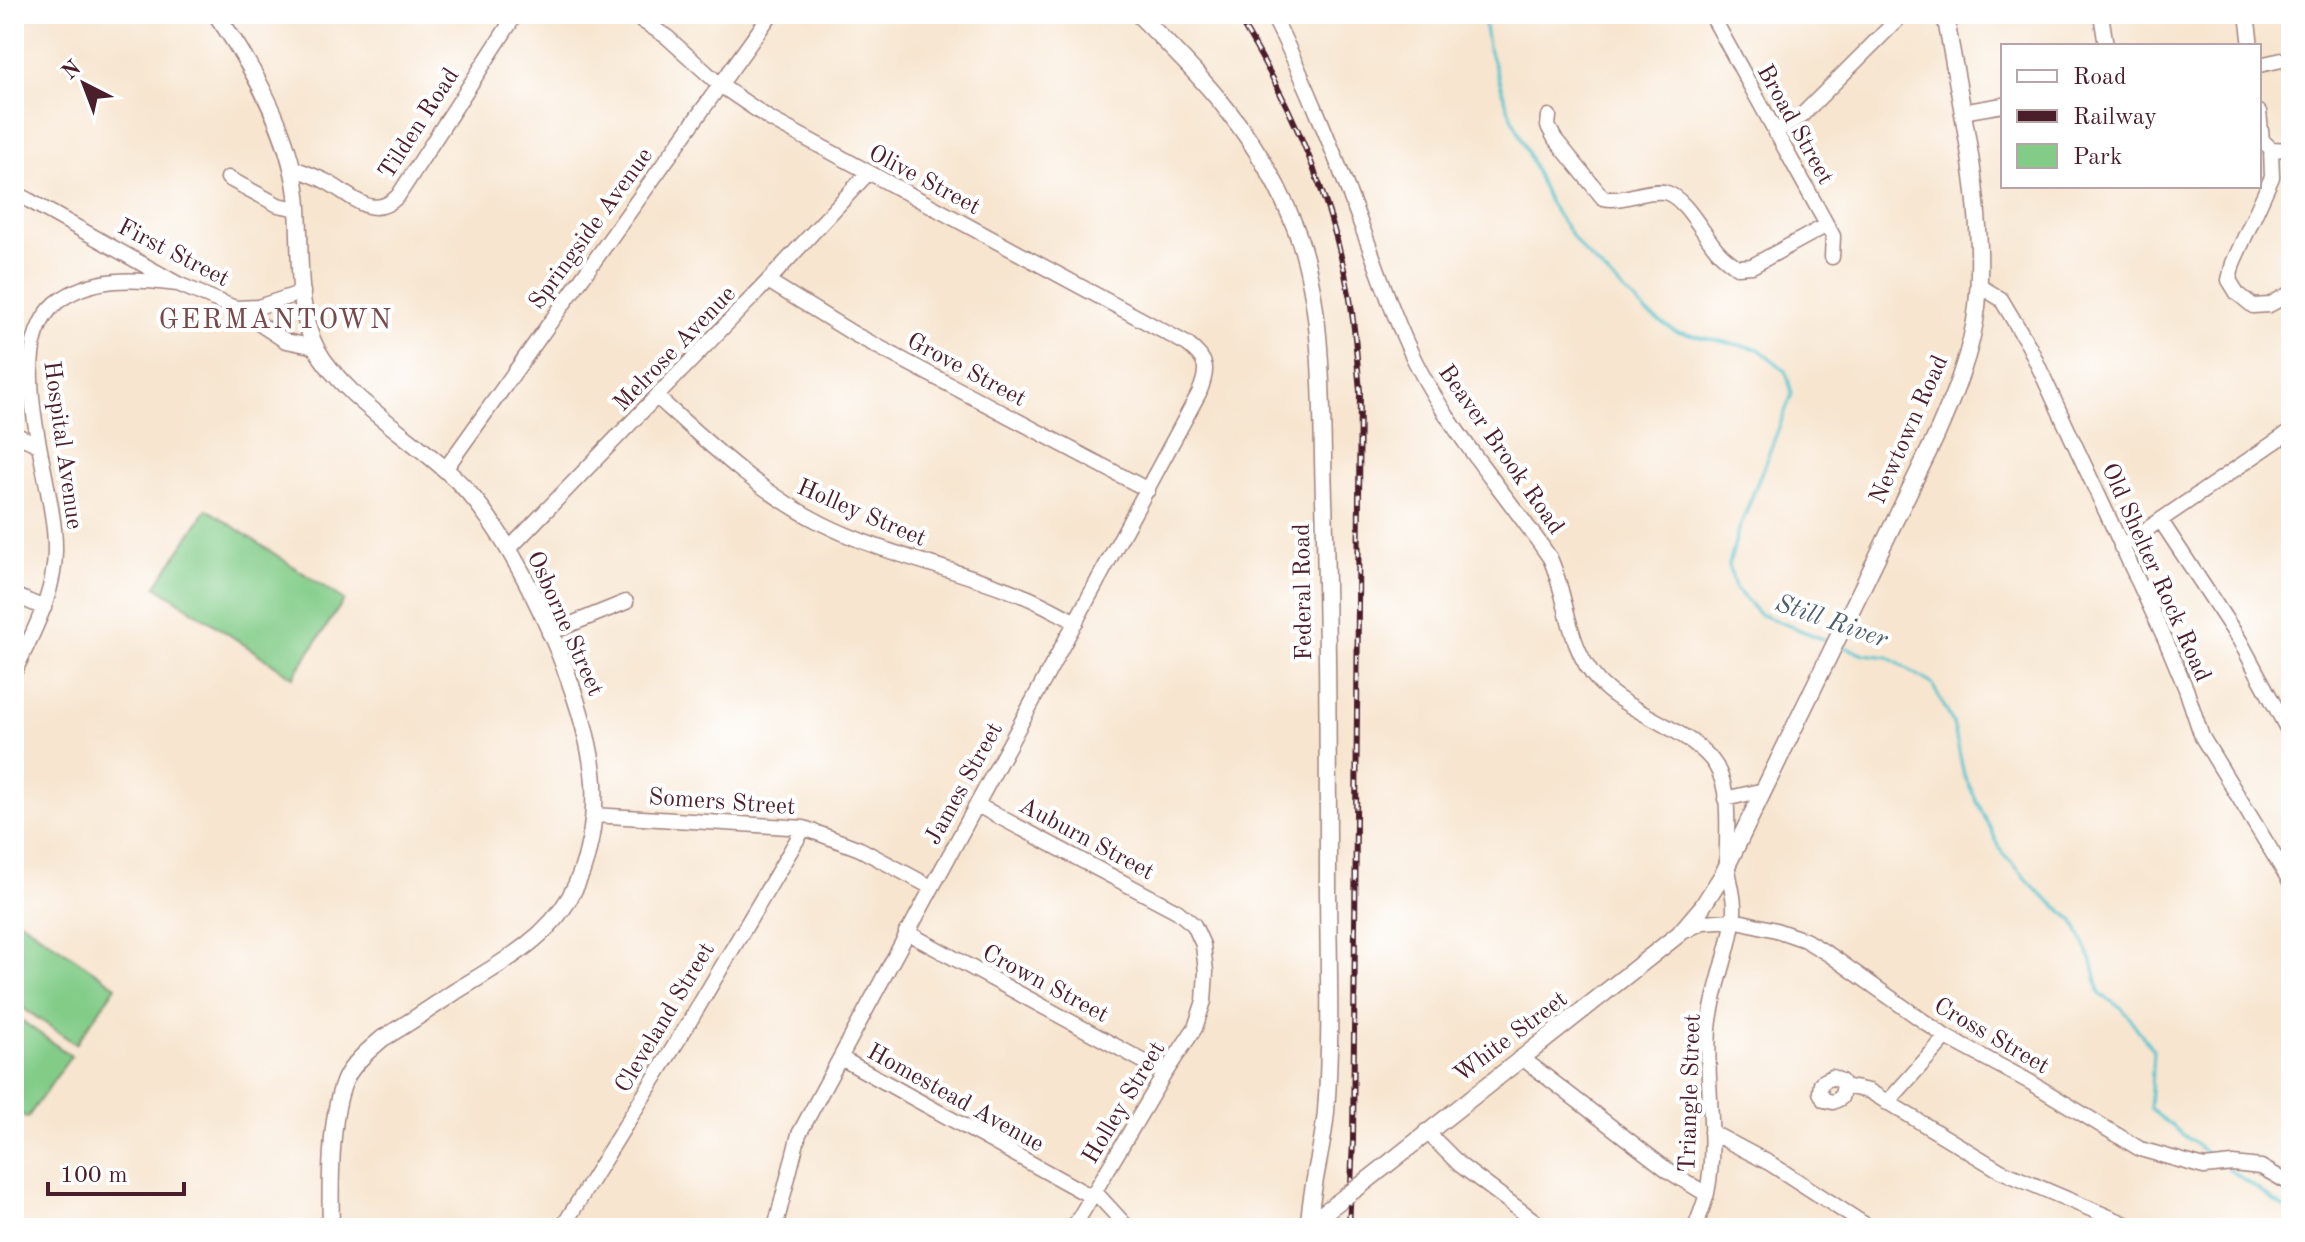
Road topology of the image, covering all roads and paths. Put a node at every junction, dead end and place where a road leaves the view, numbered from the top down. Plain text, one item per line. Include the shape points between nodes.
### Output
1 (216, 14) edge
2 (516, 14) edge
3 (632, 14) edge
4 (771, 14) edge
5 (1138, 14) edge
6 (1272, 14) edge
7 (1711, 14) edge
8 (1903, 14) edge
9 (1945, 14) edge
10 (2101, 14) edge
11 (2247, 14) edge
12 (2106, 44) edge
13 (2251, 44) edge
14 (2291, 58) edge
15 (2261, 65) edge
16 (720, 85) junction
17 (2001, 105) edge
18 (1962, 112) junction
19 (1549, 116) dead end
20 (2261, 131) edge
21 (1775, 133) junction
22 (2271, 149) junction
23 (2291, 150) edge
24 (291, 167) junction
25 (868, 173) junction
26 (228, 178) dead end
27 (14, 192) edge
28 (298, 209) junction
29 (1827, 225) junction
30 (1832, 257) dead end
31 (768, 281) junction
32 (178, 284) junction
33 (1978, 285) junction
34 (303, 292) junction
35 (2291, 293) edge
36 (235, 308) junction
37 (316, 347) junction
38 (1206, 365) joint
39 (657, 397) junction
40 (2291, 431) edge
41 (14, 434) edge
42 (39, 445) junction
43 (446, 468) junction
44 (1148, 490) junction
45 (2161, 521) junction
46 (2121, 547) junction
47 (508, 550) junction
48 (14, 595) edge
49 (626, 602) dead end
50 (44, 608) junction
51 (1076, 622) junction
52 (549, 633) junction
53 (14, 673) edge
54 (2291, 736) edge
55 (1764, 790) junction
56 (1725, 799) junction
57 (977, 805) junction
58 (593, 815) junction
59 (804, 828) junction
60 (1728, 865) junction
61 (2291, 883) edge
62 (931, 887) junction
63 (1177, 911) joint
64 (1734, 920) junction
65 (906, 932) junction
66 (1679, 934) junction
67 (1946, 1037) junction
68 (841, 1058) junction
69 (1522, 1058) junction
70 (1165, 1073) junction
71 (1844, 1086) dead end
72 (1887, 1103) junction
73 (1426, 1131) junction
74 (1711, 1132) junction
75 (2291, 1184) edge
76 (1706, 1194) junction
77 (1094, 1195) junction
78 (1306, 1226) edge
79 (331, 1228) edge
80 (562, 1228) edge
81 (775, 1228) edge
82 (1073, 1228) edge
83 (1128, 1228) edge
84 (1544, 1228) edge
85 (1695, 1228) edge
86 (1870, 1228) edge
87 (2135, 1228) edge

1 - 24 main road, Osborne Street via 260,88
2 - 24 street, Tilden Road via 387,206 373,208
3 - 16 street, Olive Street via 667,37
4 - 16 street, Springside Avenue
5 - 78 main road, Federal Road via 1217,95 1255,145 1296,230 1316,323 1325,543 1329,1015 1326,1113
6 - 56 street, Beaver Brook Road via 1296,60 1416,364 1550,558 1584,662 1615,696 1705,753 1724,785
7 - 21 street, Broad Street
8 - 21 street via 1802,115
9 - 18 main road, Newtown Road
10 - 12 street
11 - 13 street
14 - 15 street
16 - 25 street, Olive Street
16 - 43 street, Springside Avenue
17 - 18 street
18 - 33 main road, Newtown Road via 1979,239
19 - 29 street via 1555,139 1603,198 1667,193 1737,267 1752,266
20 - 22 street
21 - 29 street, Broad Street
22 - 23 street
22 - 35 street via 2272,177 2229,280 2253,306 2269,305
24 - 28 main road, Osborne Street
25 - 31 street, Melrose Avenue
25 - 38 street, Olive Street via 1187,344
26 - 28 street via 278,205
27 - 32 street, First Street
28 - 34 main road, Osborne Street
29 - 30 street, Broad Street via 1833,236
31 - 39 street, Melrose Avenue
31 - 44 street, Grove Street via 854,334
32 - 36 street, First Street
32 - 42 street, Hospital Avenue via 110,281 76,291 45,314 35,331 26,370
33 - 46 street, Old Shelter Rock Road via 2001,299 2029,346
33 - 55 main road, Newtown Road via 1977,309 1955,393
34 - 36 street via 258,307
34 - 37 main road, Osborne Street
36 - 37 street, First Street via 286,341
37 - 43 main road, Osborne Street via 336,376
38 - 44 street, James Street via 1199,393
39 - 47 street, Melrose Avenue
39 - 51 street, Holley Street via 735,468 822,524 1021,595
40 - 45 street
41 - 42 street
42 - 50 street, Hospital Avenue via 56,544 54,578
43 - 47 main road, Osborne Street
44 - 51 street, James Street
45 - 46 street
45 - 54 street via 2240,641
46 - 61 street, Old Shelter Rock Road via 2176,665 2202,737
47 - 52 main road, Osborne Street
48 - 50 street
49 - 52 street
50 - 53 street, Hospital Avenue
51 - 57 street, James Street
52 - 58 main road, Osborne Street via 579,710 594,782
55 - 56 street
55 - 60 main road, Newtown Road
56 - 60 street, Beaver Brook Road
57 - 62 street, James Street
57 - 63 street, Auburn Street
58 - 59 street, Somers Street
58 - 79 main road, Osborne Street via 583,867 570,896 538,937 383,1038 349,1073 335,1123
59 - 62 street, Somers Street via 860,849
59 - 80 street, Cleveland Street
60 - 64 street, Triangle Street
60 - 66 main road, White Street
62 - 65 street, James Street
63 - 70 street, Holley Street via 1194,925 1203,945 1204,1001 1195,1028
64 - 66 street, Cross Street via 1703,922
64 - 67 street, Cross Street via 1805,940
64 - 74 street, Triangle Street via 1710,1026
65 - 68 street, James Street
65 - 70 street, Crown Street
66 - 69 main road, White Street
67 - 72 street
67 - 75 street, Cross Street via 2140,1149 2204,1167 2261,1167
68 - 77 street, Homestead Avenue
68 - 81 street, James Street via 799,1134
69 - 73 main road, White Street
69 - 76 street
70 - 77 street, Holley Street
71 - 72 street via 1869,1091
72 - 87 street via 2001,1171
73 - 78 main road, White Street
73 - 84 street via 1460,1165
74 - 76 street, Triangle Street
74 - 86 street
76 - 85 street, Triangle Street
77 - 82 street, Holley Street
77 - 83 street, Homestead Avenue

